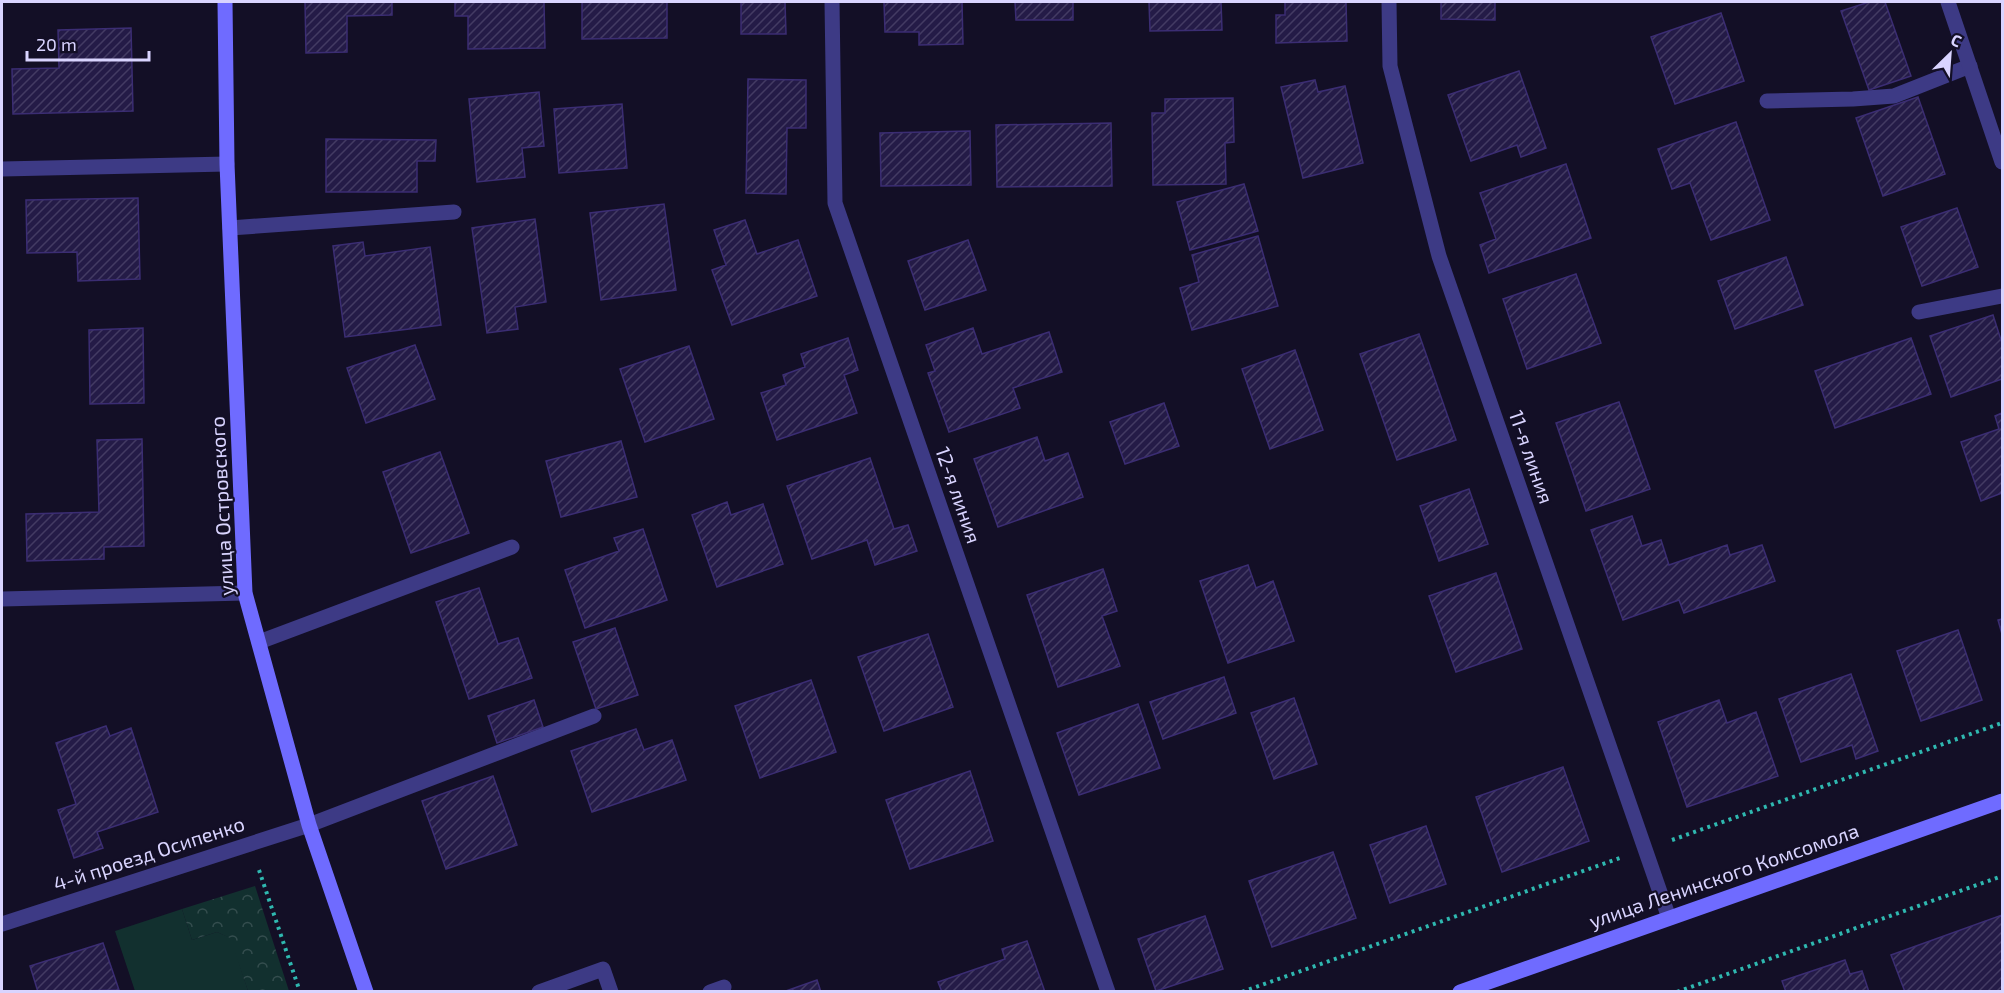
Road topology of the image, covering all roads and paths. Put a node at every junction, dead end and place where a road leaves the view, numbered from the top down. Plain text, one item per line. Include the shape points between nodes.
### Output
1 (225, 2) edge
2 (831, 2) edge
3 (1389, 2) edge
4 (1948, 2) edge
5 (1970, 66) junction
6 (1767, 101) dead end
7 (2002, 162) edge
8 (227, 164) junction
9 (2, 170) edge
10 (454, 212) dead end
11 (230, 228) junction
12 (2002, 296) edge
13 (1919, 312) dead end
14 (512, 547) dead end
15 (245, 593) junction
16 (2, 599) edge
17 (259, 642) junction
18 (594, 716) dead end
19 (2002, 801) edge
20 (309, 825) junction
21 (250, 844) junction
22 (2002, 876) edge
23 (1669, 918) junction
24 (2, 924) edge
25 (300, 992) edge
26 (366, 992) edge
27 (539, 992) edge
28 (611, 992) edge
29 (1108, 992) edge
30 (1460, 992) edge
31 (1677, 992) edge

1 - 8 street, улица Островского
2 - 29 street, 12-я линия via 835,203
3 - 23 street, 11-я линия via 1390,66 1439,256
4 - 5 street
5 - 6 street via 1894,96
5 - 7 street
8 - 9 street
8 - 11 street, улица Островского
10 - 11 street
11 - 15 street, улица Островского
12 - 13 street
14 - 17 street
15 - 16 street
15 - 17 street, улица Островского
17 - 20 street, улица Островского
18 - 20 street, 4-й проезд Осипенко
19 - 23 street, улица Ленинского Комсомола
20 - 21 street, 4-й проезд Осипенко
20 - 26 street, улица Островского
21 - 24 street, 4-й проезд Осипенко
21 - 25 path
22 - 31 path
23 - 30 street, улица Ленинского Комсомола
27 - 28 street via 603,969

